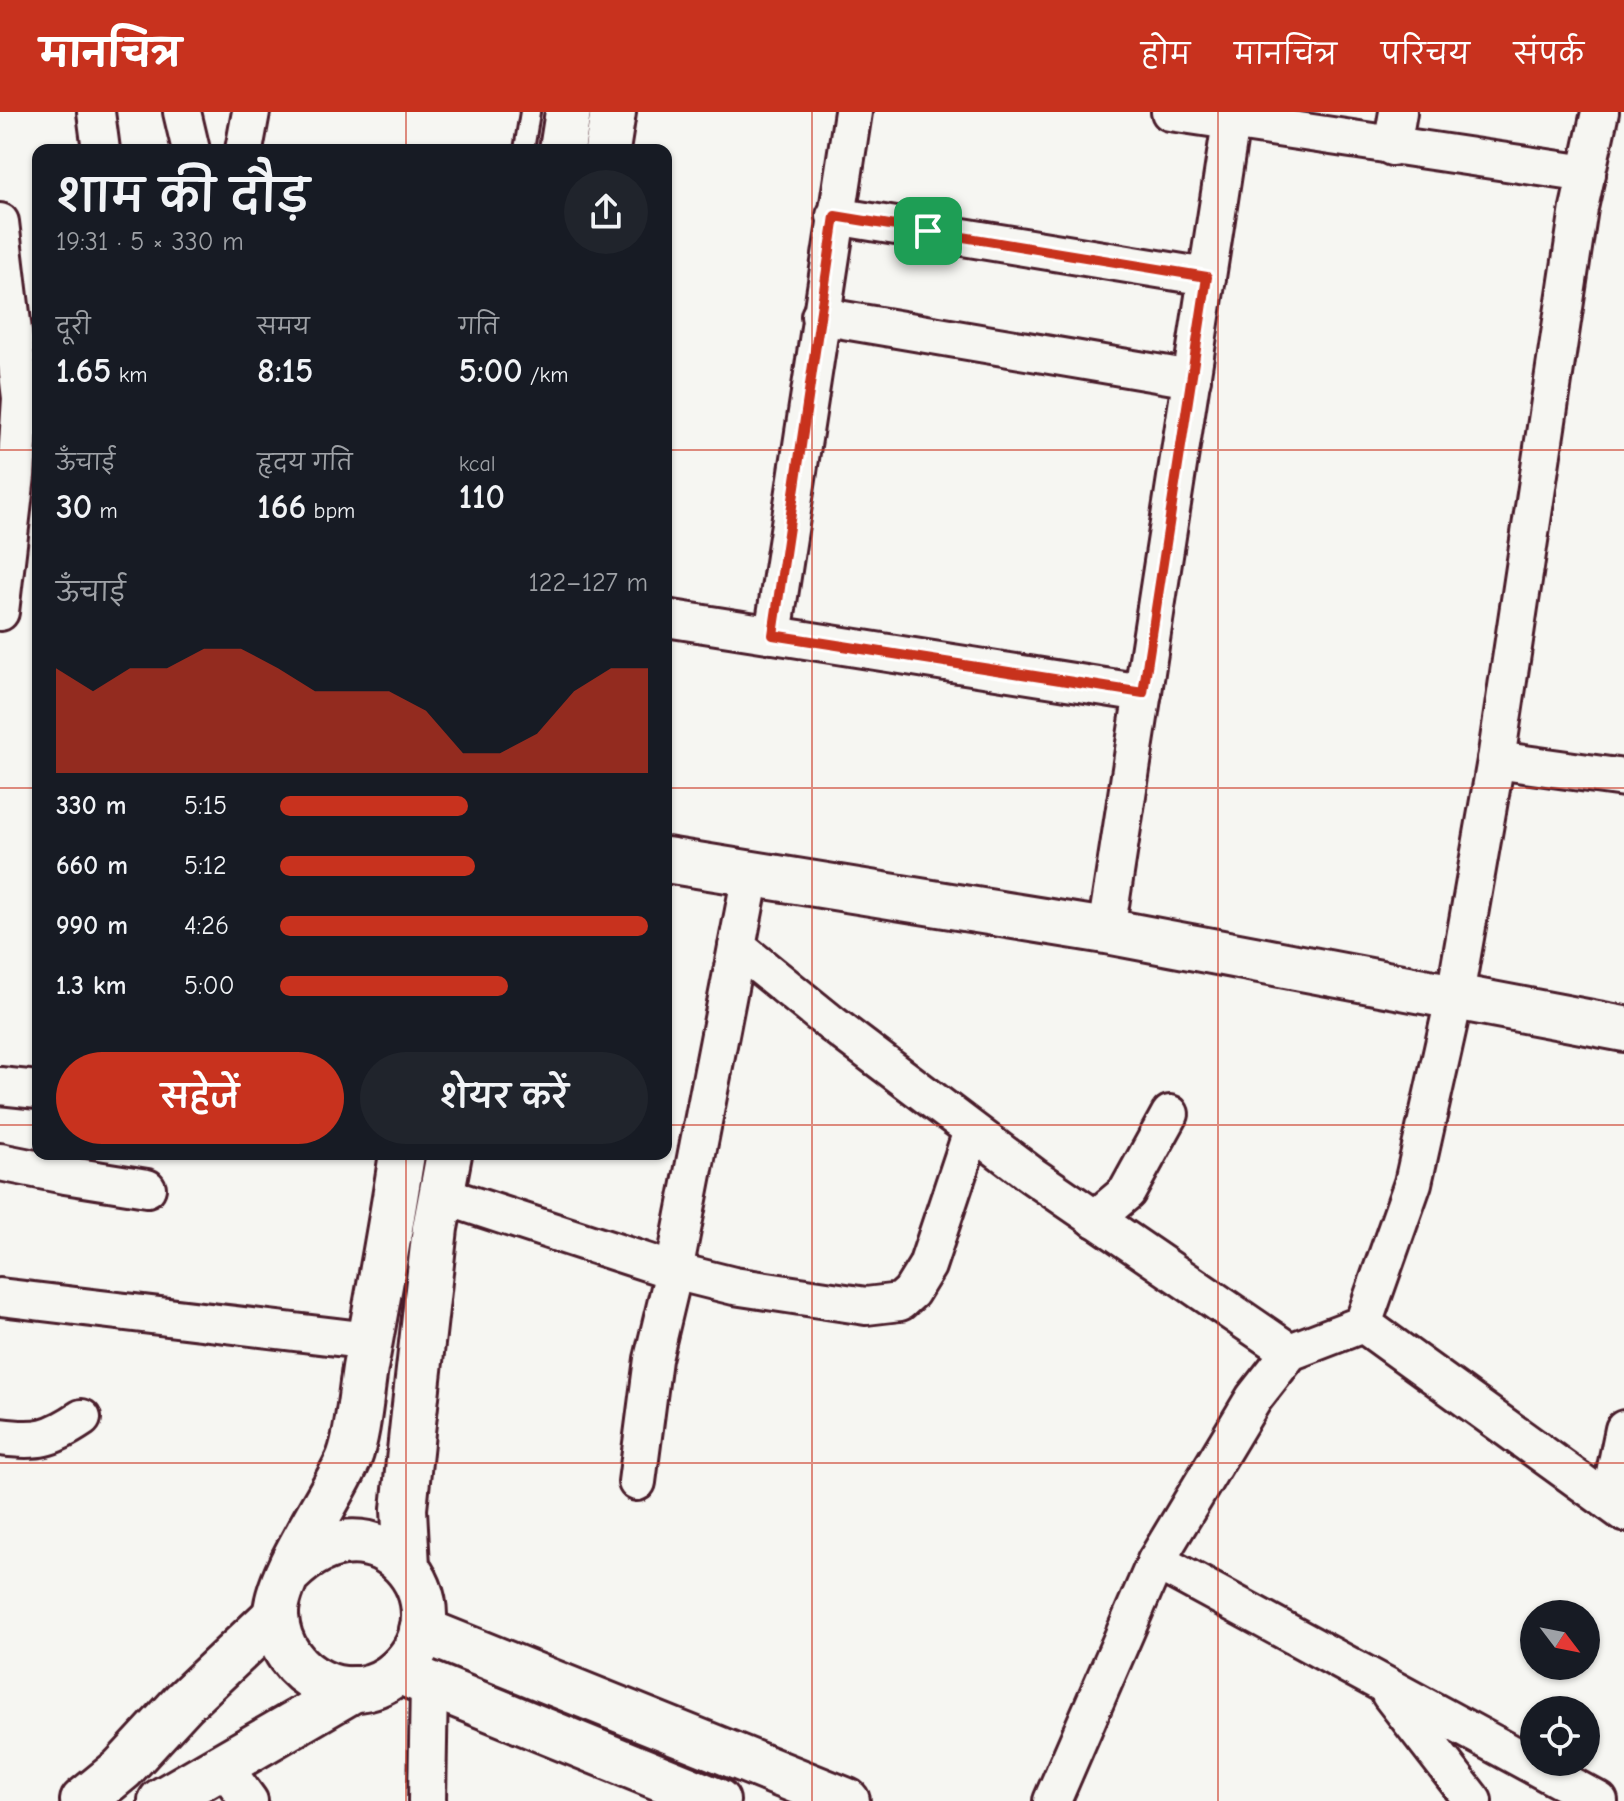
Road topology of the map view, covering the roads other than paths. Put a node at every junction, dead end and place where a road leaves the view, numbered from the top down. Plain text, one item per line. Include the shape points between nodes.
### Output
1 (96, 112) edge
2 (182, 112) edge
3 (251, 112) edge
4 (530, 112) edge
5 (568, 112) edge
6 (613, 112) edge
7 (853, 112) edge
8 (1170, 112) edge
9 (1398, 112) edge
10 (1600, 112) edge
11 (1231, 122) junction
12 (100, 144) edge
13 (190, 144) edge
14 (245, 144) edge
15 (525, 144) edge
16 (563, 144) edge
17 (608, 144) edge
18 (1392, 147) junction
19 (1587, 174) junction
20 (835, 216) junction
21 (0, 222) edge
22 (1207, 277) junction
23 (820, 316) junction
24 (1192, 379) junction
25 (0, 396) edge
26 (28, 424) edge
27 (22, 560) edge
28 (0, 612) edge
29 (672, 619) edge
30 (773, 635) junction
31 (1143, 693) junction
32 (1496, 760) junction
33 (1624, 778) edge
34 (672, 861) edge
35 (751, 874) junction
36 (1106, 931) junction
37 (737, 947) junction
38 (1455, 995) junction
39 (1624, 1029) edge
40 (0, 1086) edge
41 (32, 1089) edge
42 (1170, 1114) dead end
43 (972, 1131) junction
44 (401, 1160) edge
45 (0, 1162) edge
46 (445, 1175) edge
47 (147, 1188) dead end
48 (1095, 1219) junction
49 (674, 1271) junction
50 (0, 1297) edge
51 (1363, 1324) junction
52 (370, 1341) junction
53 (1290, 1352) junction
54 (82, 1418) dead end
55 (1624, 1429) edge
56 (0, 1437) edge
57 (637, 1482) dead end
58 (1616, 1508) edge
59 (1156, 1561) junction
60 (407, 1567) junction
61 (290, 1572) junction
62 (276, 1615) junction
63 (422, 1630) junction
64 (414, 1678) junction
65 (1381, 1684) junction
66 (354, 1689) junction
67 (222, 1764) junction
68 (83, 1801) edge
69 (161, 1801) edge
70 (249, 1801) edge
71 (427, 1801) edge
72 (717, 1801) edge
73 (847, 1801) edge
74 (1052, 1801) edge
75 (1473, 1801) edge
76 (1599, 1801) edge

1 - 12 street
2 - 13 street
3 - 14 street
4 - 15 lane
5 - 16 main road
6 - 17 main road
7 - 20 street
8 - 11 street
9 - 18 street
10 - 19 street
11 - 18 street
11 - 22 street
18 - 19 street
19 - 32 street
20 - 22 street
20 - 23 street
21 - 26 street
22 - 24 street
23 - 24 street
23 - 30 street
24 - 31 street
25 - 26 street
26 - 27 street via 16,476
27 - 28 street
29 - 30 street
30 - 31 street
31 - 36 street
32 - 33 street
32 - 38 street
34 - 35 main road
35 - 36 main road
35 - 37 street
36 - 38 main road
37 - 43 street
37 - 49 street
38 - 39 main road
38 - 51 street via 1413,1183
40 - 41 street
42 - 48 street via 1127,1192
43 - 48 street
43 - 49 street via 927,1266 900,1302 866,1306
44 - 52 main road
45 - 47 street
46 - 49 street
46 - 60 main road via 404,1509
48 - 53 street
49 - 57 street via 653,1359
50 - 52 street
51 - 53 street
51 - 58 street
52 - 61 main road via 350,1455
53 - 59 street via 1254,1398
54 - 56 street via 40,1440
55 - 58 street
59 - 65 street
59 - 74 street
60 - 61 main road via 370,1543 348,1541 326,1545
60 - 63 main road via 420,1590
61 - 62 main road via 277,1599
62 - 66 main road via 290,1660 330,1687
62 - 68 main road via 122,1769
63 - 64 main road via 413,1653
63 - 73 main road
64 - 66 main road
64 - 71 street
64 - 72 main road
65 - 75 street
65 - 76 street
66 - 67 main road
67 - 69 main road
67 - 70 street

